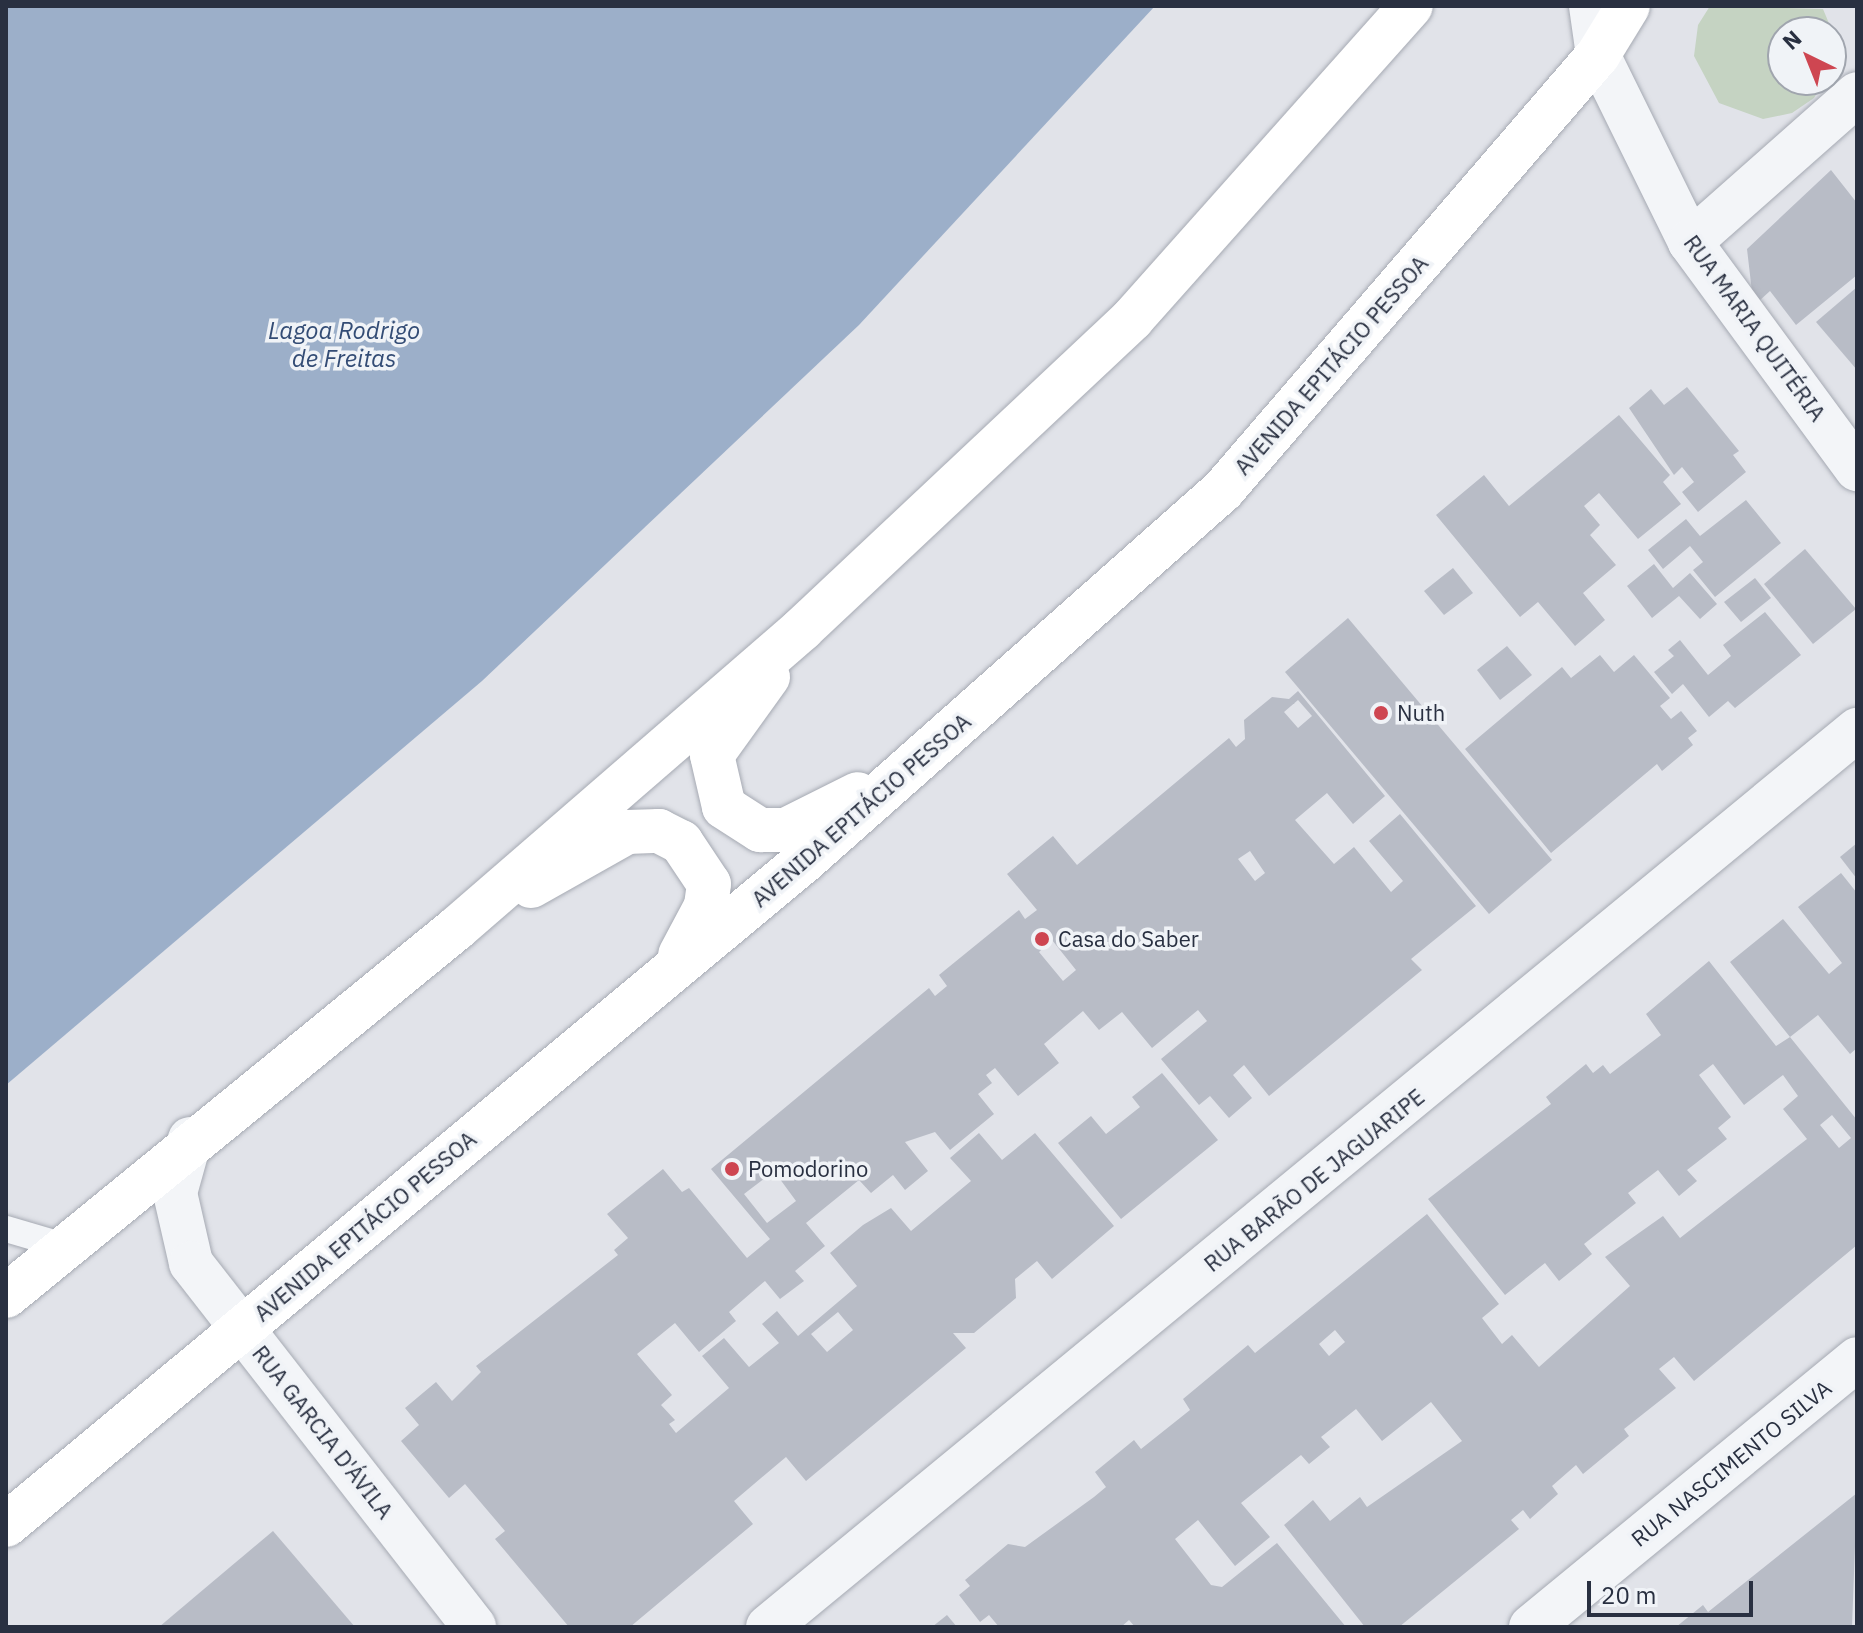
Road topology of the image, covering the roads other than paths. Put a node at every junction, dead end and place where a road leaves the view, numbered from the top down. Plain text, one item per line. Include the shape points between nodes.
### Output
1 (1411, 6) edge
2 (1591, 6) edge
3 (1628, 6) edge
4 (1647, 6) edge
5 (1598, 55) junction
6 (1857, 94) edge
7 (1690, 242) junction
8 (1857, 469) edge
9 (802, 629) junction
10 (1857, 730) edge
11 (919, 763) junction
12 (457, 928) junction
13 (667, 974) junction
14 (190, 1139) junction
15 (6, 1229) edge
16 (64, 1246) junction
17 (6, 1296) edge
18 (242, 1329) junction
19 (1857, 1359) edge
20 (6, 1525) edge
21 (474, 1627) edge
22 (768, 1627) edge
23 (1531, 1627) edge

1 - 9 highway via 1132,319
2 - 5 street, RUA MARIA QUITÉRIA
3 - 5 highway, AVENIDA EPITÁCIO PESSOA
4 - 5 street
5 - 7 street, RUA MARIA QUITÉRIA
5 - 11 highway, AVENIDA EPITÁCIO PESSOA via 1223,490
6 - 7 street
7 - 8 street, RUA MARIA QUITÉRIA
9 - 11 highway via 712,755 724,807 760,830 786,830
9 - 12 highway
10 - 22 street, RUA BARÃO DE JAGUARIPE
11 - 13 highway, AVENIDA EPITÁCIO PESSOA
12 - 13 highway via 627,832 659,831 681,842 709,884 706,906
12 - 14 highway
13 - 18 highway, AVENIDA EPITÁCIO PESSOA
14 - 16 highway
14 - 18 street, RUA GARCIA D'ÁVILA via 175,1193 178,1232 191,1263
15 - 16 lane
16 - 17 highway
18 - 20 highway, AVENIDA EPITÁCIO PESSOA
18 - 21 street, RUA GARCIA D'ÁVILA
19 - 23 street, RUA NASCIMENTO SILVA

